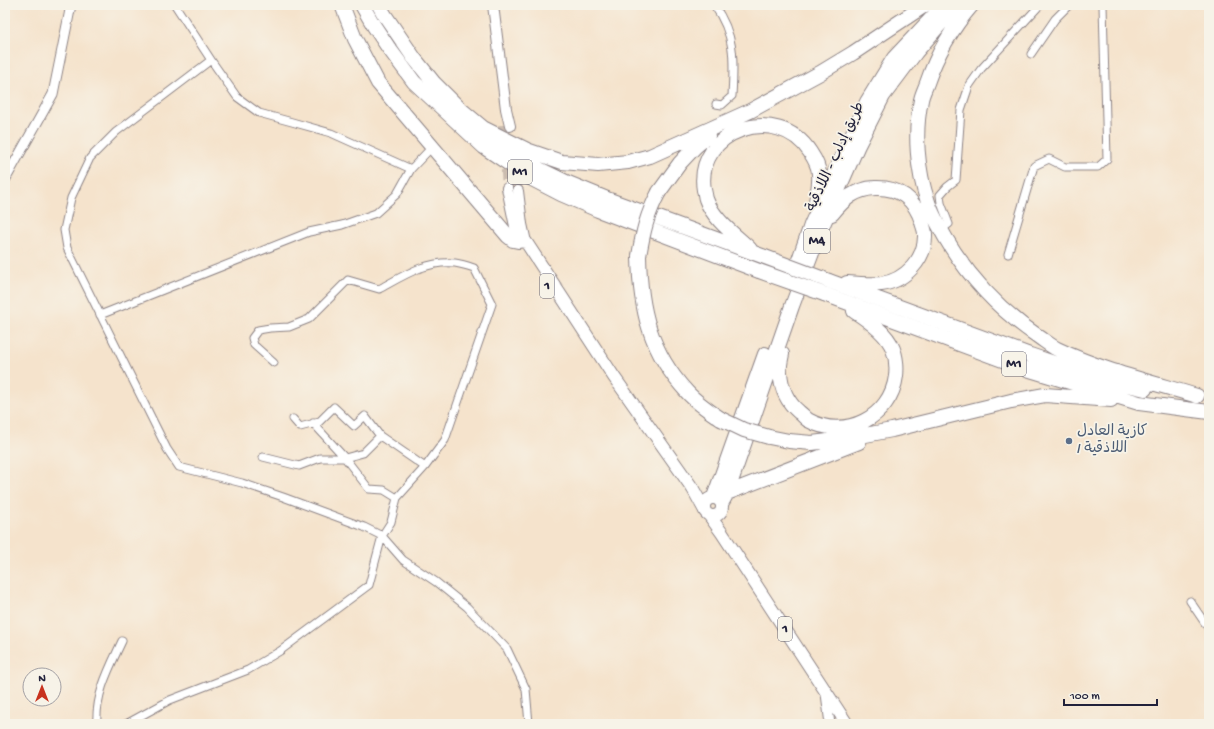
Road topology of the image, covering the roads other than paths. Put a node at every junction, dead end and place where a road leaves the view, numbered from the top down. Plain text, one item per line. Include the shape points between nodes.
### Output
1 (71, 5) edge
2 (175, 5) edge
3 (342, 5) edge
4 (362, 5) edge
5 (379, 5) edge
6 (493, 5) edge
7 (714, 5) edge
8 (925, 5) edge
9 (944, 5) edge
10 (960, 5) edge
11 (972, 5) edge
12 (1040, 5) edge
13 (1069, 5) edge
14 (1103, 5) edge
15 (1031, 54) dead end
16 (211, 60) junction
17 (716, 104) dead end
18 (750, 111) junction
19 (506, 125) tunnel mouth
20 (483, 128) junction
21 (432, 147) junction
22 (411, 169) junction
23 (5, 180) edge
24 (507, 188) tunnel mouth
25 (518, 191) tunnel mouth
26 (816, 227) junction
27 (941, 230) junction
28 (522, 242) junction
29 (1008, 254) dead end
30 (760, 255) junction
31 (830, 281) junction
32 (824, 294) junction
33 (792, 306) junction
34 (100, 315) junction
35 (274, 363) dead end
36 (1203, 396) edge
37 (1139, 403) junction
38 (1209, 412) edge
39 (293, 418) dead end
40 (313, 423) junction
41 (892, 430) junction
42 (380, 436) junction
43 (263, 458) dead end
44 (345, 458) junction
45 (425, 467) junction
46 (397, 498) junction
47 (715, 504) junction
48 (382, 536) junction
49 (1190, 601) dead end
50 (1209, 629) edge
51 (122, 641) dead end
52 (826, 693) junction
53 (828, 723) edge
54 (97, 724) edge
55 (126, 724) edge
56 (529, 724) edge
57 (847, 724) edge

1 - 23 street via 53,94
2 - 16 street
3 - 21 highway via 355,39 378,83
4 - 32 highway, M1, bridge via 414,82 484,147 530,178 592,207
5 - 20 highway, M1 via 434,83
6 - 19 main road
7 - 17 street via 723,17 734,63 732,96 722,105
8 - 18 highway via 820,73
9 - 26 highway, طريق إدلب - اللاذقية / M4 via 894,58 867,102
10 - 26 highway, طريق إدلب - اللاذقية / M4 via 916,52 883,96
11 - 27 highway via 940,51 929,75 921,100 917,127 922,178 928,202
12 - 27 street via 981,69 969,86 961,110 956,180 940,195 949,224
13 - 15 street via 1055,19
14 - 29 street via 1107,159 1098,167 1065,167 1049,159 1034,166
16 - 22 street via 237,97 259,113 331,133
16 - 34 street via 116,132 90,158 71,198 64,230 67,248
18 - 20 highway via 650,156 628,162 598,165 562,162 527,150
18 - 41 highway, bridge via 711,134 695,147 680,163 652,206 642,235 640,282 649,329 658,352 670,372 688,393 721,419 744,430 769,438 812,442
20 - 30 highway, M1 via 529,164 568,184
21 - 22 street
21 - 28 highway via 508,236 512,240
22 - 34 street via 397,194 376,212 342,225 304,234
24 - 28 main road
25 - 28 main road
26 - 30 highway via 820,172 806,146 795,136 781,129 751,126 737,131 712,151 705,165 703,180 706,198 714,213 728,228
26 - 31 highway via 851,195 865,189 882,188 904,195 915,205 926,233 924,248 916,262 909,272 897,280 881,284
26 - 33 highway, طريق إدلب - اللاذقية / M4
26 - 47 highway, طريق إدلب - اللاذقية / M4
27 - 36 highway via 966,269 984,291 1027,329 1056,348 1100,366
28 - 47 main road, 1 via 523,252 567,315 580,326 693,489
30 - 31 highway, M1, bridge
31 - 36 highway, M1 via 1098,378 1144,389
32 - 33 highway via 866,319 882,332 893,349 897,367 894,386 887,401 876,414 861,423 844,428 826,427 808,420 793,407 783,390 779,371
32 - 37 highway, M1 via 1027,370
33 - 47 highway, طريق إدلب - اللاذقية / M4
34 - 48 street via 167,449 179,466 283,496
35 - 45 street via 254,345 252,338 258,330 289,327 309,319 348,280 379,289 418,268 455,263 474,268 492,304 445,440
37 - 38 highway, M1
37 - 41 highway via 1045,395
39 - 40 street via 300,426
40 - 42 street via 319,422 334,407 354,426 365,416
40 - 44 street
41 - 47 highway
42 - 44 street via 363,453
42 - 45 street
43 - 44 street via 299,466 320,458
44 - 46 street via 369,489 384,490
45 - 46 street
46 - 48 street via 391,522
47 - 52 main road, 1 via 722,533
48 - 55 street via 369,585 280,651 248,670 170,700
48 - 56 street via 403,560 467,607 507,649 526,689
49 - 50 street
51 - 54 street via 103,681
52 - 53 street
52 - 57 main road, 1

